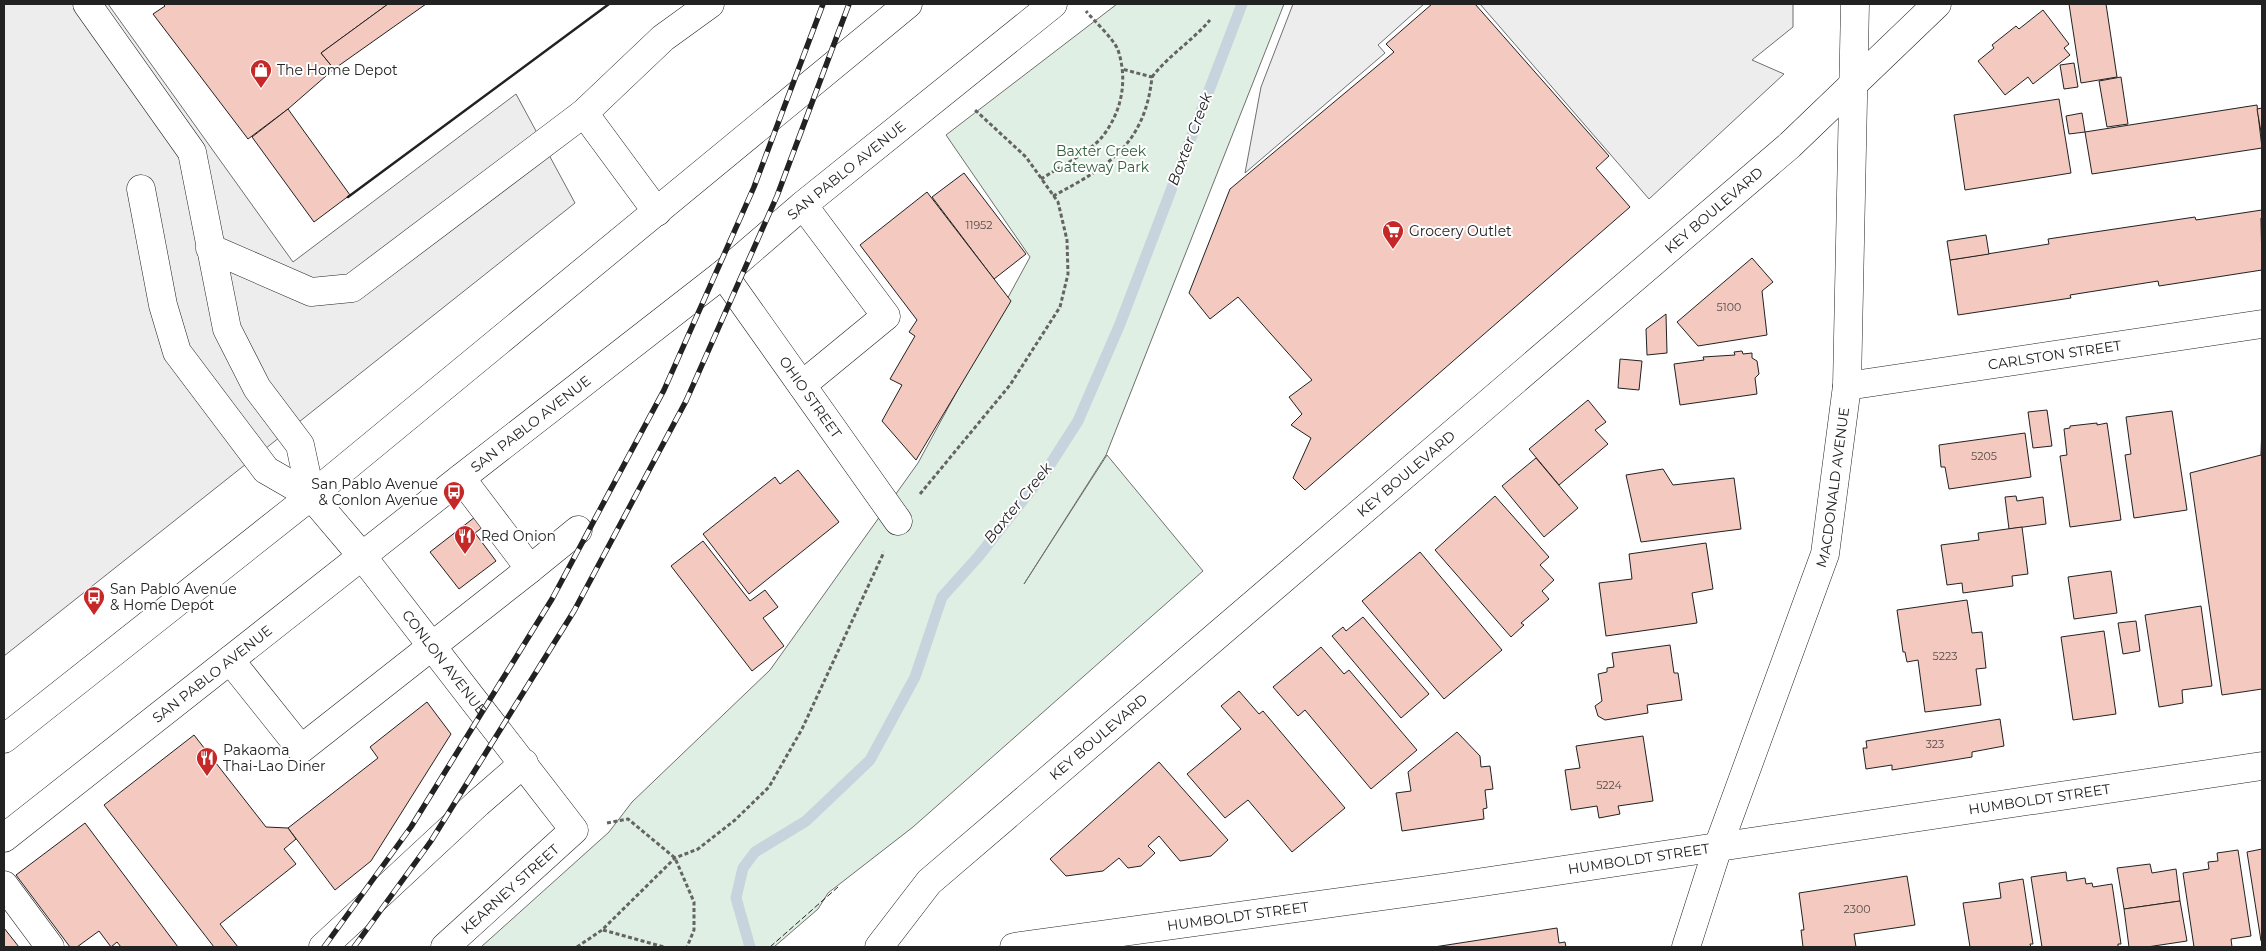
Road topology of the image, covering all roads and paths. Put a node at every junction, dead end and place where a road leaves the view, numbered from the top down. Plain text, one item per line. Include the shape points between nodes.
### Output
1 (87, 4) edge
2 (710, 4) edge
3 (908, 4) edge
4 (1053, 4) edge
5 (1079, 4) edge
6 (1855, 4) edge
7 (1937, 4) edge
8 (1210, 20) dead end
9 (1122, 70) junction
10 (1152, 77) junction
11 (1853, 87) junction
12 (584, 113) junction
13 (1041, 179) dead end
14 (141, 189) dead end
15 (1053, 196) dead end
16 (802, 205) junction
17 (657, 212) junction
18 (210, 248) junction
19 (723, 274) junction
20 (2262, 324) edge
21 (802, 385) junction
22 (1847, 386) junction
23 (461, 478) junction
24 (311, 496) junction
25 (898, 521) dead end
26 (578, 530) dead end
27 (362, 556) junction
28 (530, 568) junction
29 (432, 647) junction
30 (230, 660) junction
31 (4, 739) edge
32 (524, 764) junction
33 (2262, 766) edge
34 (574, 830) junction
35 (4, 838) edge
36 (1718, 847) junction
37 (4, 885) edge
38 (602, 930) dead end
39 (887, 946) edge
40 (50, 947) edge
41 (323, 947) edge
42 (445, 947) edge
43 (664, 947) edge
44 (687, 947) edge
45 (1014, 947) edge
46 (1686, 947) edge

1 - 18 street via 192,152
2 - 12 street via 663,38
3 - 17 street
4 - 16 street, SAN PABLO AVENUE
5 - 9 path via 1117,48
6 - 11 street, MACDONALD AVENUE
7 - 11 street, KEY BOULEVARD
8 - 10 path
9 - 10 path
9 - 13 path via 1124,80 1118,110 1101,138
10 - 15 path via 1150,97 1140,127 1122,150 1102,168
11 - 22 street, MACDONALD AVENUE
11 - 39 street, KEY BOULEVARD via 1783,152 929,882
12 - 17 street
12 - 18 street via 352,288 311,292
14 - 24 street via 163,305 177,352 266,470
16 - 19 street, SAN PABLO AVENUE
16 - 21 street via 886,316
17 - 24 street
18 - 24 street via 227,329 257,388 300,445
19 - 21 street, OHIO STREET
19 - 23 street, SAN PABLO AVENUE
20 - 22 street, CARLSTON STREET
21 - 25 street, OHIO STREET
22 - 36 street, MACDONALD AVENUE via 1825,554
23 - 27 street, SAN PABLO AVENUE
23 - 28 street
24 - 27 street, CONLON AVENUE
24 - 31 street
26 - 28 street
27 - 29 street, CONLON AVENUE
27 - 30 street, SAN PABLO AVENUE
28 - 29 street
29 - 30 street via 301,749
29 - 32 street, CONLON AVENUE
30 - 35 street, SAN PABLO AVENUE
32 - 34 street, CONLON AVENUE
32 - 41 street
33 - 36 street, HUMBOLDT STREET
34 - 42 street, KEARNEY STREET
34 - 44 path via 628,819 674,858 694,902 694,930
36 - 45 street, HUMBOLDT STREET
36 - 46 street, MACDONALD AVENUE
37 - 40 street
38 - 43 path

